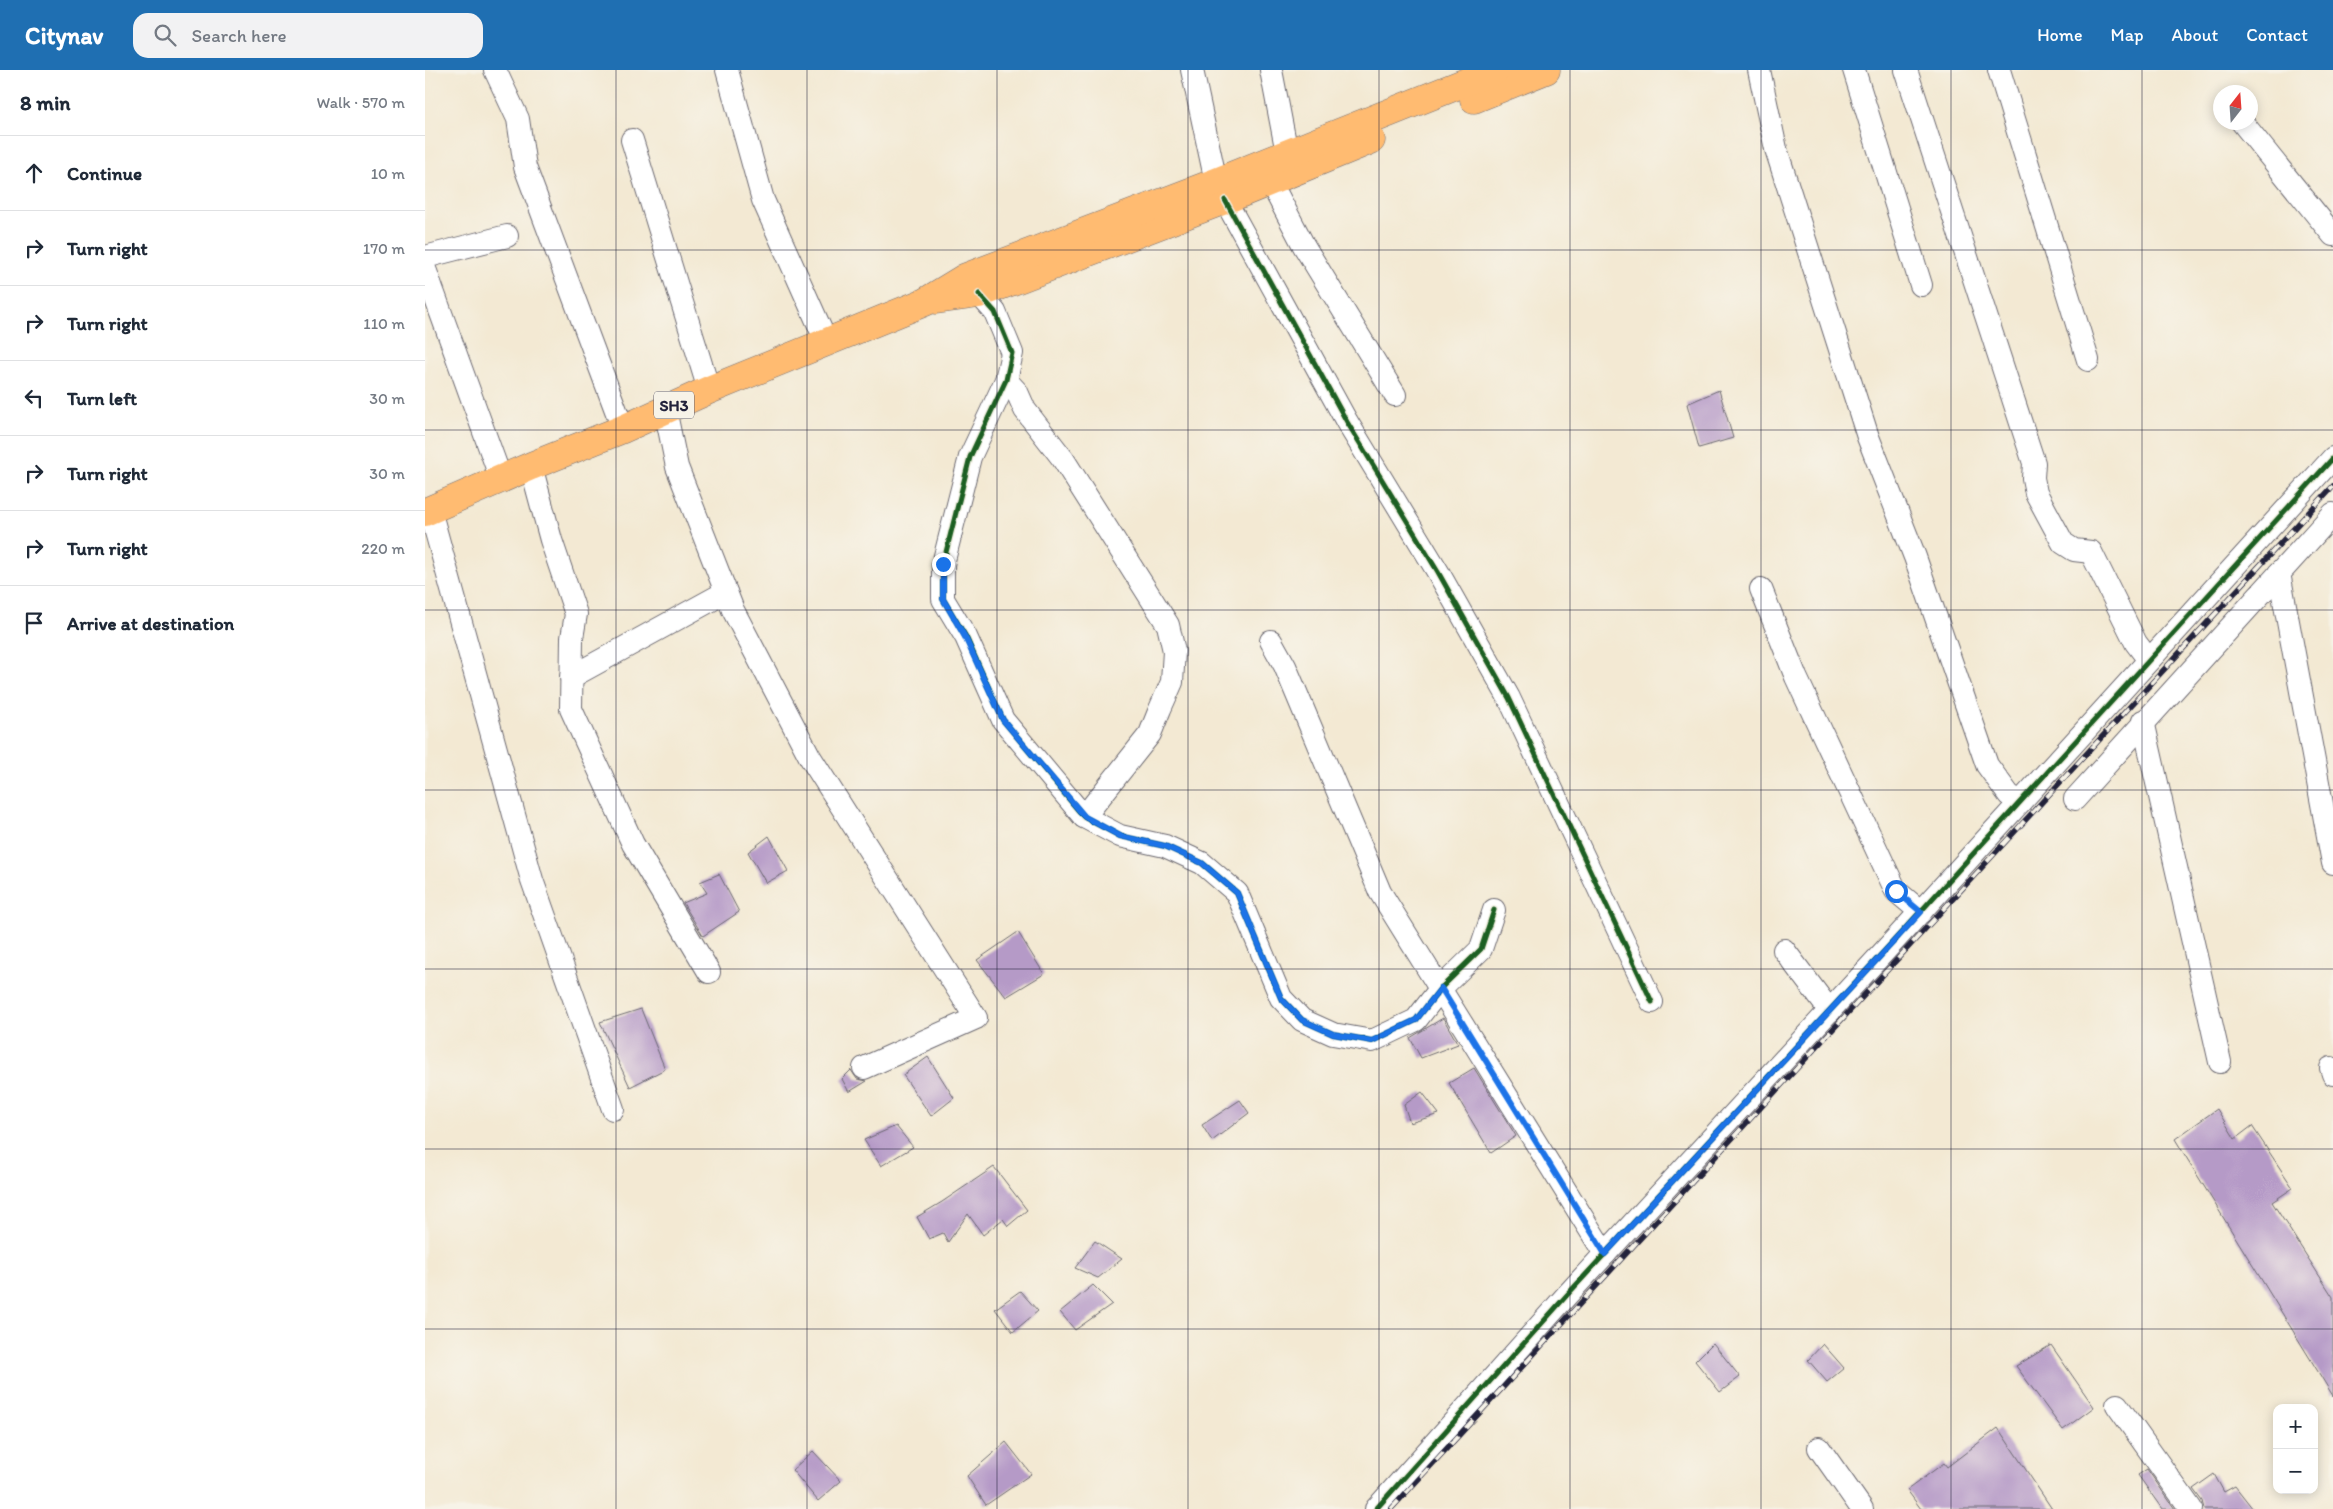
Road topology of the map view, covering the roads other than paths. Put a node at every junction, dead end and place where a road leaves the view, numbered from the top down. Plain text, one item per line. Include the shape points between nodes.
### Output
1 (495, 70) edge
2 (727, 70) edge
3 (1191, 70) edge
4 (1271, 70) edge
5 (1496, 70) edge
6 (1546, 70) edge
7 (1759, 70) edge
8 (1855, 70) edge
9 (1906, 70) edge
10 (1999, 70) edge
11 (2248, 130) edge
12 (632, 140) dead end
13 (1287, 153) junction
14 (1270, 181) junction
15 (1221, 191) junction
16 (2333, 234) edge
17 (507, 236) dead end
18 (425, 257) edge
19 (425, 269) edge
20 (1921, 285) dead end
21 (979, 294) junction
22 (925, 302) junction
23 (826, 341) junction
24 (2088, 360) dead end
25 (1006, 380) junction
26 (709, 390) junction
27 (1395, 395) dead end
28 (665, 409) junction
29 (623, 429) junction
30 (2333, 458) edge
31 (531, 466) junction
32 (501, 479) junction
33 (427, 511) edge
34 (2333, 514) edge
35 (2279, 574) junction
36 (1761, 589) dead end
37 (726, 592) junction
38 (1271, 641) dead end
39 (2149, 660) junction
40 (571, 677) junction
41 (2143, 722) junction
42 (2075, 798) dead end
43 (2020, 802) junction
44 (1085, 817) junction
45 (2333, 863) edge
46 (1493, 910) dead end
47 (1921, 912) junction
48 (1784, 950) dead end
49 (709, 972) dead end
50 (1441, 988) junction
51 (1652, 1002) dead end
52 (1830, 1011) junction
53 (2220, 1062) dead end
54 (864, 1068) dead end
55 (613, 1109) dead end
56 (1605, 1254) junction
57 (2117, 1405) dead end
58 (1819, 1448) dead end
59 (1376, 1509) edge
60 (1862, 1509) edge
61 (2191, 1509) edge

1 - 29 street via 518,119 525,168
2 - 23 street via 763,200
3 - 15 street
4 - 13 street
5 - 13 main road, SH3
6 - 14 main road, SH3
7 - 43 street via 1777,149 1869,437 1915,557 1987,765 2009,795
8 - 20 street
9 - 39 street via 2034,463 2036,492 2063,543 2074,550 2091,552 2136,643
10 - 24 street
11 - 16 street
12 - 26 street
13 - 15 main road, SH3
14 - 15 main road, SH3
14 - 27 street via 1304,246
15 - 21 main road, SH3
15 - 22 main road, SH3 via 966,277
15 - 51 street via 1347,422 1438,572 1509,698
17 - 18 street
19 - 32 street
21 - 22 main road, SH3
21 - 25 street via 995,312 1012,353
22 - 23 main road, SH3
23 - 26 main road, SH3
25 - 44 street via 970,456 943,564 943,599 965,637 1003,720
25 - 44 street via 1063,459 1168,625 1174,651 1172,682 1150,734
26 - 28 main road, SH3
28 - 29 main road, SH3
28 - 37 street via 677,467
29 - 31 main road, SH3
30 - 39 street
31 - 32 main road, SH3
31 - 40 street via 576,614
32 - 33 main road, SH3
33 - 55 street via 532,880
34 - 35 street
35 - 41 street
35 - 45 street
36 - 47 street via 1795,677 1896,891
37 - 40 street
37 - 54 street via 810,757 976,1018
38 - 50 street via 1285,666 1380,892
39 - 43 street
40 - 49 street via 571,710 633,844
41 - 42 street
41 - 53 street
43 - 47 street
44 - 50 street via 1120,836 1165,846 1202,863 1237,893 1281,998 1302,1020 1333,1034 1372,1041 1416,1020
46 - 50 street via 1481,949
47 - 52 street
48 - 52 street
50 - 56 street
52 - 56 street
56 - 59 street
57 - 61 street
58 - 60 street

